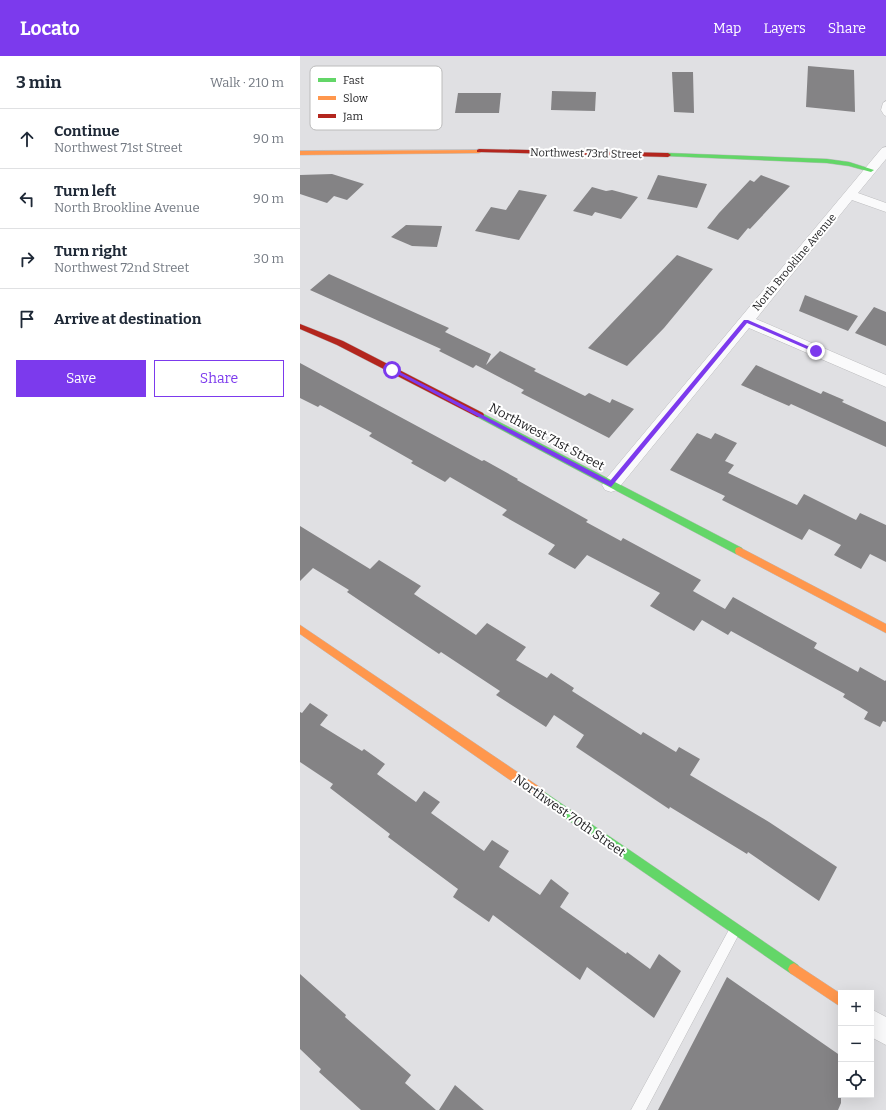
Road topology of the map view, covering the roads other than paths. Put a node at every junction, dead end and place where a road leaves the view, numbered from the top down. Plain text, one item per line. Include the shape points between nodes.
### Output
1 (886, 103) edge
2 (886, 114) edge
3 (886, 151) edge
4 (300, 154) edge
5 (871, 170) junction
6 (850, 195) junction
7 (886, 208) edge
8 (746, 321) junction
9 (300, 326) edge
10 (886, 381) edge
11 (611, 485) junction
12 (300, 628) edge
13 (886, 629) edge
14 (735, 930) junction
15 (838, 999) edge
16 (874, 1024) edge
17 (886, 1032) edge
18 (638, 1110) edge

1 - 2 lane
3 - 5 street, North Brookline Avenue
4 - 5 street, Northwest 73rd Street via 418,151 703,156 831,161
5 - 6 street, North Brookline Avenue
6 - 7 street
6 - 8 street, North Brookline Avenue
8 - 10 street
8 - 11 street, North Brookline Avenue
9 - 11 street, Northwest 71st Street via 361,354
11 - 13 street, Northwest 71st Street
12 - 14 street, Northwest 70th Street
14 - 15 street, Northwest 70th Street
14 - 18 lane
16 - 17 street

